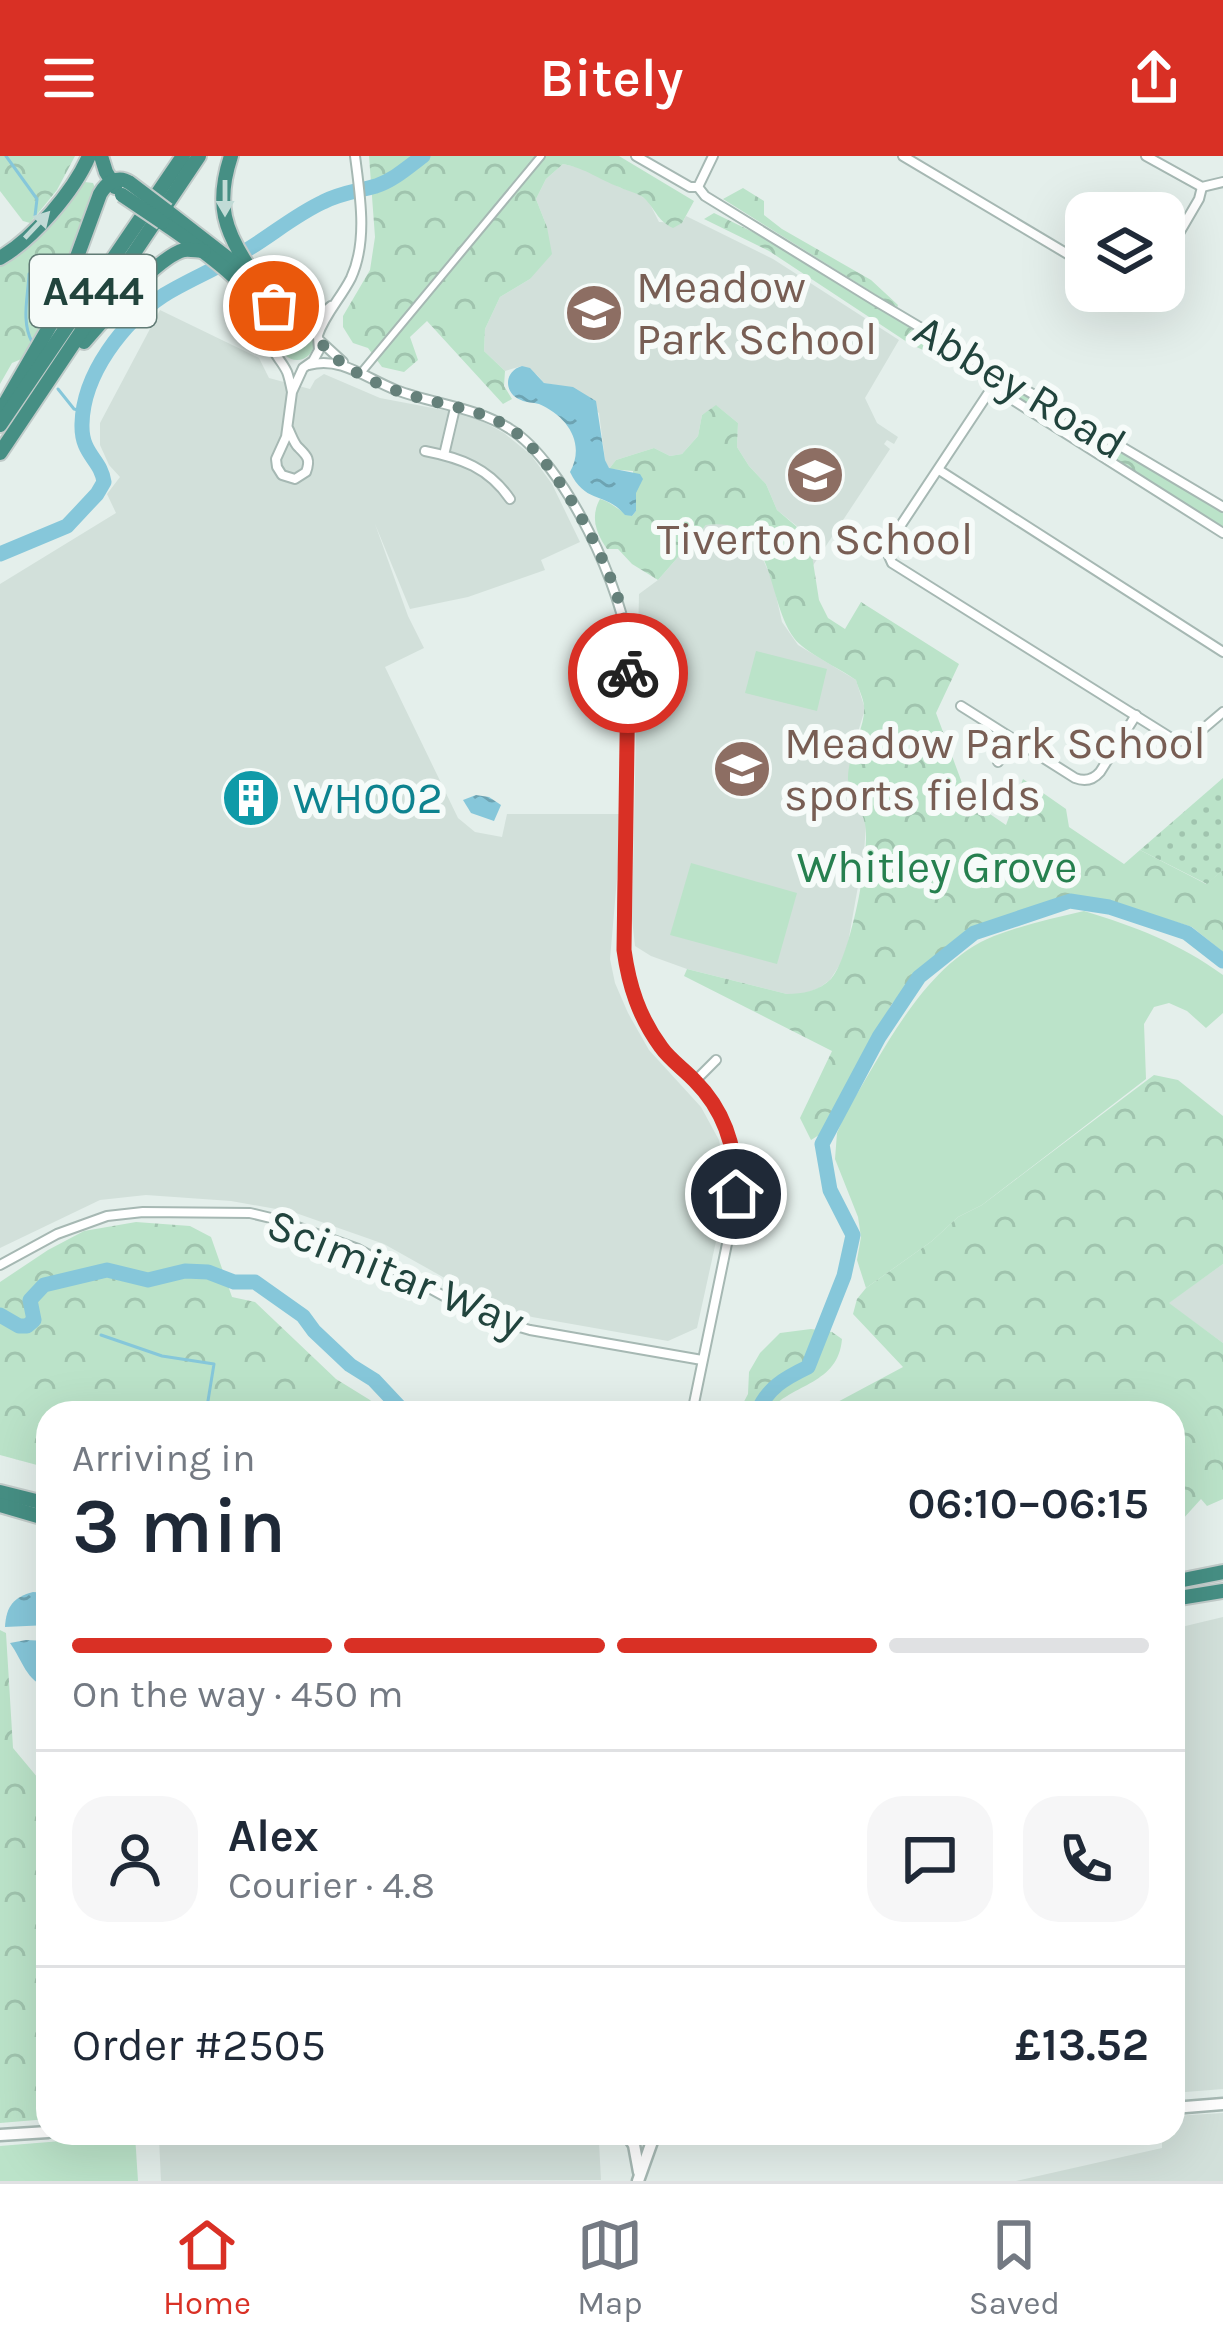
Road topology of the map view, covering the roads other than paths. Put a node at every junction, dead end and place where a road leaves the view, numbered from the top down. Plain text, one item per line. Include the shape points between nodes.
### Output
1 (89, 156) edge
2 (101, 156) edge
3 (183, 156) edge
4 (199, 156) edge
5 (231, 156) edge
6 (355, 156) edge
7 (541, 156) edge
8 (636, 156) edge
9 (713, 156) edge
10 (903, 156) edge
11 (1146, 156) edge
12 (112, 182) junction
13 (1223, 182) edge
14 (698, 187) junction
15 (1202, 187) junction
16 (1185, 223) edge
17 (218, 251) junction
18 (1065, 252) edge
19 (0, 258) edge
20 (241, 272) junction
21 (336, 302) junction
22 (299, 322) junction
23 (318, 338) junction
24 (272, 340) junction
25 (284, 365) junction
26 (306, 366) junction
27 (348, 367) junction
28 (360, 374) junction
29 (1001, 374) junction
30 (49, 381) junction
31 (994, 388) junction
32 (292, 392) junction
33 (455, 408) junction
34 (0, 412) edge
35 (0, 425) edge
36 (288, 428) junction
37 (297, 447) junction
38 (283, 450) junction
39 (424, 451) dead end
40 (0, 453) edge
41 (444, 455) junction
42 (939, 470) junction
43 (510, 499) dead end
44 (1223, 507) edge
45 (1223, 533) edge
46 (1223, 652) edge
47 (961, 706) dead end
48 (1223, 712) edge
49 (1136, 715) junction
50 (1013, 739) junction
51 (998, 762) dead end
52 (716, 1060) dead end
53 (695, 1081) junction
54 (0, 1264) edge
55 (702, 1360) junction
56 (694, 1401) edge
57 (0, 1492) edge
58 (36, 1501) edge
59 (0, 1505) edge
60 (36, 1516) edge
61 (1223, 1572) edge
62 (1185, 1580) edge
63 (1223, 1591) edge
64 (1185, 1597) edge
65 (1223, 2104) edge
66 (1185, 2107) edge
67 (36, 2133) edge
68 (0, 2135) edge
69 (634, 2145) edge
70 (651, 2145) edge
71 (639, 2178) edge

19 -> 1 highway via 33,231
2 - 12 highway
3 - 35 highway, A444
4 - 30 highway, A444
5 -> 17 highway
6 - 21 street via 359,255
7 - 28 street
8 - 14 street, Abbey Road
9 - 14 street
10 - 18 street
11 - 15 street
12 - 17 highway, bridge
12 - 34 highway via 100,194 55,316
13 - 15 street
14 - 29 street, Abbey Road
15 - 16 street
17 - 20 highway
17 - 20 highway
17 - 30 highway via 179,251 149,274
20 - 22 highway
20 - 24 highway
21 - 22 street
21 - 23 street
22 - 23 street
22 - 24 street via 282,326
23 - 26 street via 318,354
23 - 27 street
24 - 25 street
25 - 26 street
25 - 32 street
26 - 27 street
26 - 32 street
27 - 28 street
28 - 33 street
29 - 31 street
29 - 44 street, Abbey Road
30 - 40 highway, A444
31 - 42 street
31 - 45 street, Abbey Road
32 - 36 street
33 - 41 street
33 - 53 street via 507,426 534,448 617,596 628,654 627,972 649,1030
36 - 37 street
36 - 38 street
37 - 38 street
37 - 38 street via 309,465 296,479 278,470
39 - 41 street
41 - 43 street via 488,473
42 - 46 street
42 - 49 street via 889,543 892,562
47 - 50 street
48 - 49 street via 1181,742
49 - 50 street via 1089,780
50 - 51 street
52 - 53 street
53 - 55 street via 728,1133 736,1172
54 - 55 street, Scimitar Way via 107,1216 250,1213 358,1249 516,1327
55 - 56 street
57 - 58 highway
59 - 60 highway
61 - 62 highway
63 - 64 highway
65 - 66 street
67 - 68 street
69 - 71 street
70 - 71 street

